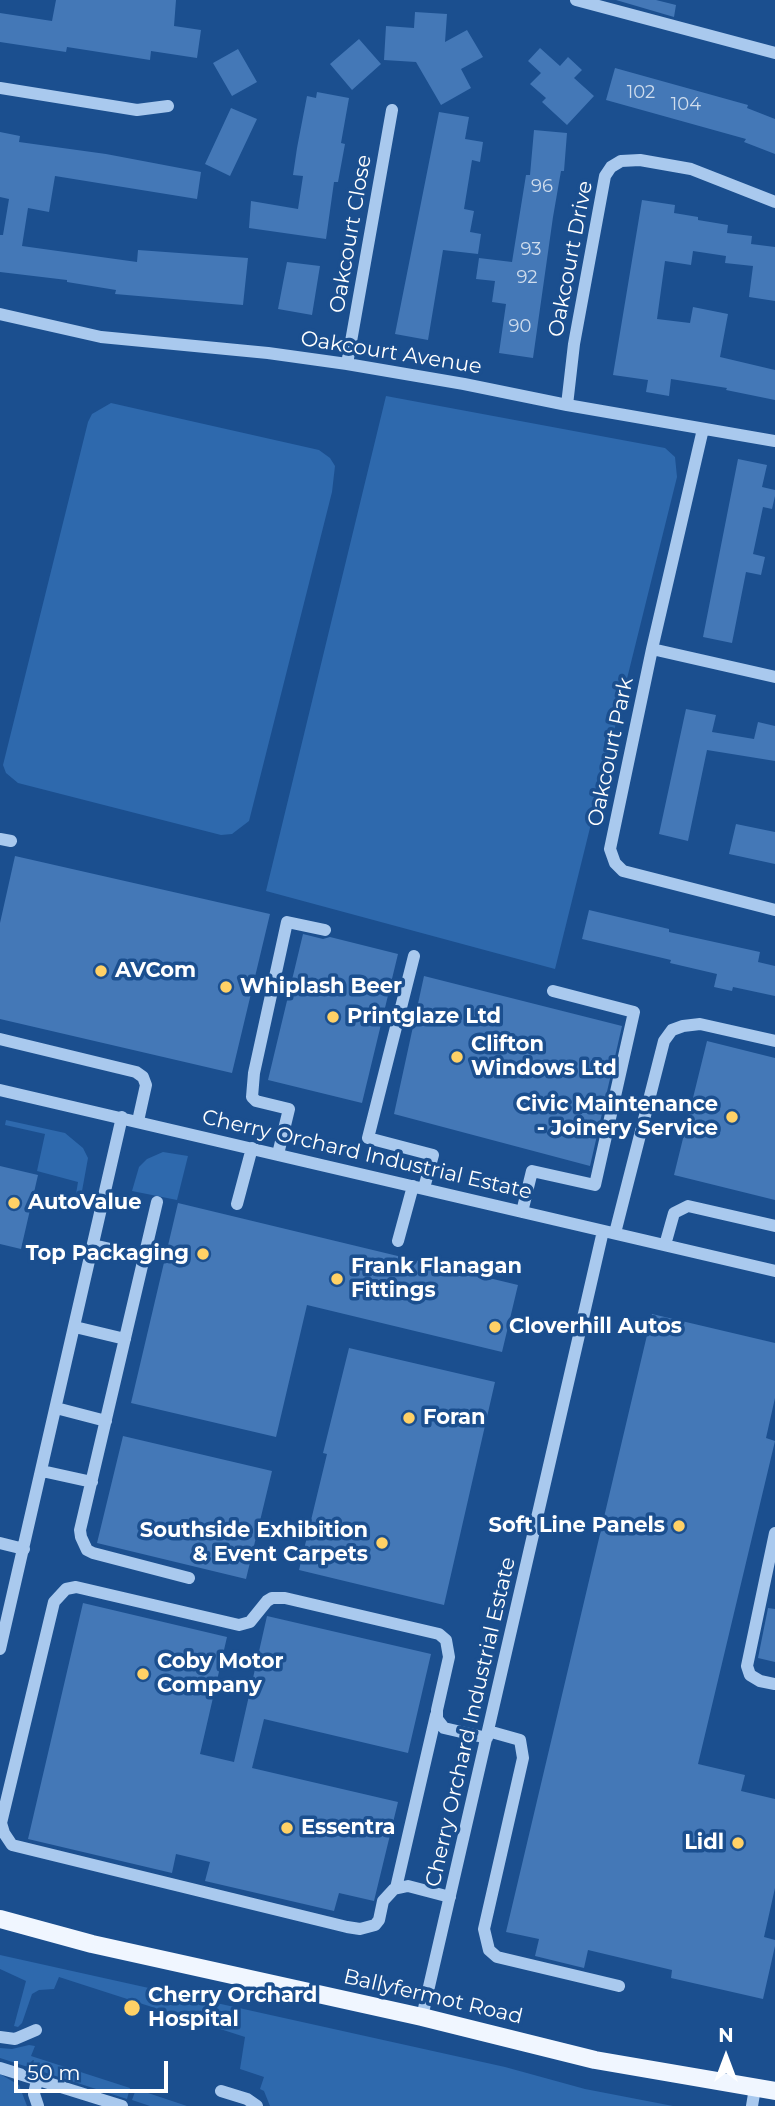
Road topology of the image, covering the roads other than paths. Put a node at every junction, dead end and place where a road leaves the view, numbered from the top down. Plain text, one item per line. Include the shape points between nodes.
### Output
1 (576, 0) edge
2 (775, 53) edge
3 (0, 88) edge
4 (168, 106) dead end
5 (392, 110) dead end
6 (775, 202) edge
7 (0, 314) edge
8 (347, 364) junction
9 (567, 405) junction
10 (703, 429) junction
11 (775, 441) edge
12 (652, 649) junction
13 (775, 677) edge
14 (775, 910) edge
15 (325, 930) dead end
16 (414, 956) dead end
17 (553, 991) dead end
18 (0, 1039) edge
19 (775, 1041) edge
20 (0, 1090) edge
21 (122, 1117) junction
22 (138, 1121) junction
23 (252, 1148) junction
24 (278, 1154) junction
25 (418, 1187) junction
26 (158, 1202) dead end
27 (237, 1205) dead end
28 (522, 1212) junction
29 (775, 1226) edge
30 (609, 1232) junction
31 (398, 1241) dead end
32 (93, 1245) junction
33 (665, 1245) junction
34 (145, 1257) junction
35 (775, 1271) edge
36 (75, 1326) junction
37 (125, 1339) junction
38 (56, 1408) junction
39 (106, 1421) junction
40 (41, 1471) junction
41 (92, 1482) junction
42 (775, 1533) edge
43 (0, 1543) edge
44 (24, 1549) junction
45 (189, 1578) dead end
46 (0, 1649) edge
47 (775, 1684) edge
48 (438, 1708) junction
49 (488, 1734) junction
50 (396, 1888) junction
51 (450, 1897) junction
52 (0, 1919) edge
53 (619, 1986) dead end
54 (422, 2017) junction
55 (36, 2030) dead end
56 (0, 2037) edge
57 (0, 2068) edge
58 (37, 2080) junction
59 (755, 2088) junction
60 (221, 2091) dead end
61 (775, 2091) edge
62 (38, 2106) edge
63 (121, 2106) edge
64 (257, 2106) edge
65 (752, 2106) edge

1 - 2 street
3 - 4 street via 137,110
5 - 8 street, Oakcourt Close
6 - 9 street, Oakcourt Drive via 691,169 640,160 611,167 605,176 576,331
7 - 8 street, Oakcourt Avenue via 101,337
8 - 9 street, Oakcourt Avenue
9 - 10 street, Oakcourt Avenue
10 - 11 street, Oakcourt Avenue
10 - 12 street, Oakcourt Park
12 - 13 street
12 - 14 street, Oakcourt Park via 610,849 615,863 623,871
15 - 24 street via 287,922 254,1073 251,1097 289,1109
16 - 25 street via 368,1138 433,1155
17 - 28 street via 634,1012 595,1185 532,1171
18 - 22 street via 136,1072 146,1085
19 - 30 street via 700,1024 672,1030 664,1041
20 - 21 street, Cherry Orchard Industrial Estate
21 - 22 street, Cherry Orchard Industrial Estate
21 - 32 street
22 - 23 street, Cherry Orchard Industrial Estate
23 - 24 street, Cherry Orchard Industrial Estate
23 - 27 street
24 - 25 street, Cherry Orchard Industrial Estate
25 - 28 street, Cherry Orchard Industrial Estate
25 - 31 street
26 - 34 street
28 - 30 street, Cherry Orchard Industrial Estate
29 - 33 street via 688,1206 674,1213
30 - 33 street, Cherry Orchard Industrial Estate
30 - 49 street, Cherry Orchard Industrial Estate
32 - 34 street
32 - 36 street
33 - 35 street, Cherry Orchard Industrial Estate
34 - 37 street
36 - 37 street
36 - 38 street
37 - 39 street
38 - 39 street
38 - 40 street
39 - 41 street
40 - 41 street
40 - 44 street
41 - 45 street via 80,1531 87,1550
42 - 47 street via 747,1665 750,1675
43 - 44 street
44 - 46 street
48 - 49 street via 444,1728
48 - 50 street
48 - 50 street via 449,1657 446,1640 439,1634 285,1598 272,1598 250,1622 239,1625 82,1587 66,1590 54,1602 1,1823 12,1845 347,1927 375,1925 388,1892
49 - 51 street, Cherry Orchard Industrial Estate
49 - 53 street via 520,1740 523,1758 484,1930 489,1950 497,1957
50 - 51 street via 408,1886
51 - 54 street, Cherry Orchard Industrial Estate
52 - 54 main road, Ballyfermot Road via 105,1947
54 - 59 main road, Ballyfermot Road via 594,2060
55 - 56 street via 15,2039
57 - 58 street
58 - 62 street via 34,2094
58 - 63 street
59 - 61 main road, Ballyfermot Road
59 - 65 street
60 - 64 street

